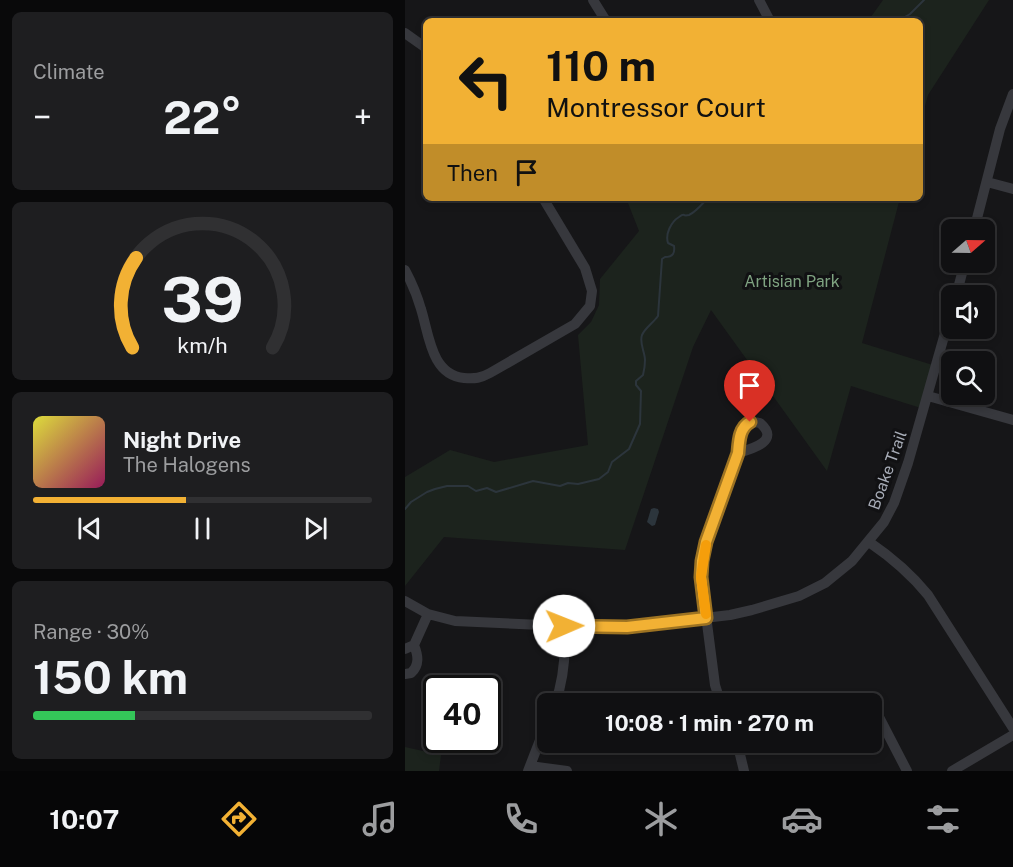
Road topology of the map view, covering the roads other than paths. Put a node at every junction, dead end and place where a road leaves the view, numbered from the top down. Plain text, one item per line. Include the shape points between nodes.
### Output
1 (593, 0) edge
2 (759, 0) edge
3 (604, 18) edge
4 (768, 18) edge
5 (405, 33) edge
6 (423, 46) edge
7 (1013, 94) edge
8 (987, 182) junction
9 (1013, 189) edge
10 (545, 201) edge
11 (977, 219) edge
12 (405, 270) edge
13 (944, 339) edge
14 (928, 396) junction
15 (1013, 420) edge
16 (738, 453) dead end
17 (869, 542) junction
18 (405, 601) edge
19 (428, 614) junction
20 (706, 618) junction
21 (564, 626) junction
22 (409, 647) edge
23 (405, 674) edge
24 (558, 693) edge
25 (718, 693) edge
26 (882, 724) edge
27 (1013, 728) edge
28 (1013, 735) edge
29 (537, 748) edge
30 (740, 753) edge
31 (529, 769) edge
32 (567, 771) edge
33 (744, 771) edge
34 (907, 771) edge
35 (952, 771) edge

1 - 3 street
2 - 4 street
5 - 6 street
7 - 8 street
8 - 9 street
8 - 11 street
10 - 12 street via 585,268 592,291 590,306 575,324 491,374 457,378 439,364
13 - 14 street, Boake Trail
14 - 15 street
14 - 17 street, Boake Trail via 894,503
16 - 20 street via 702,561
17 - 20 street, Boake Trail via 825,583 799,596
17 - 27 street via 924,590
18 - 19 street, Boake Trail
19 - 21 street, Boake Trail via 455,621
19 - 22 street
20 - 21 street, Boake Trail via 627,627
20 - 25 street
21 - 24 street via 563,675
22 - 23 street via 418,654 417,666 411,674
26 - 34 street
28 - 35 street
29 - 31 street
30 - 33 street
31 - 32 street

